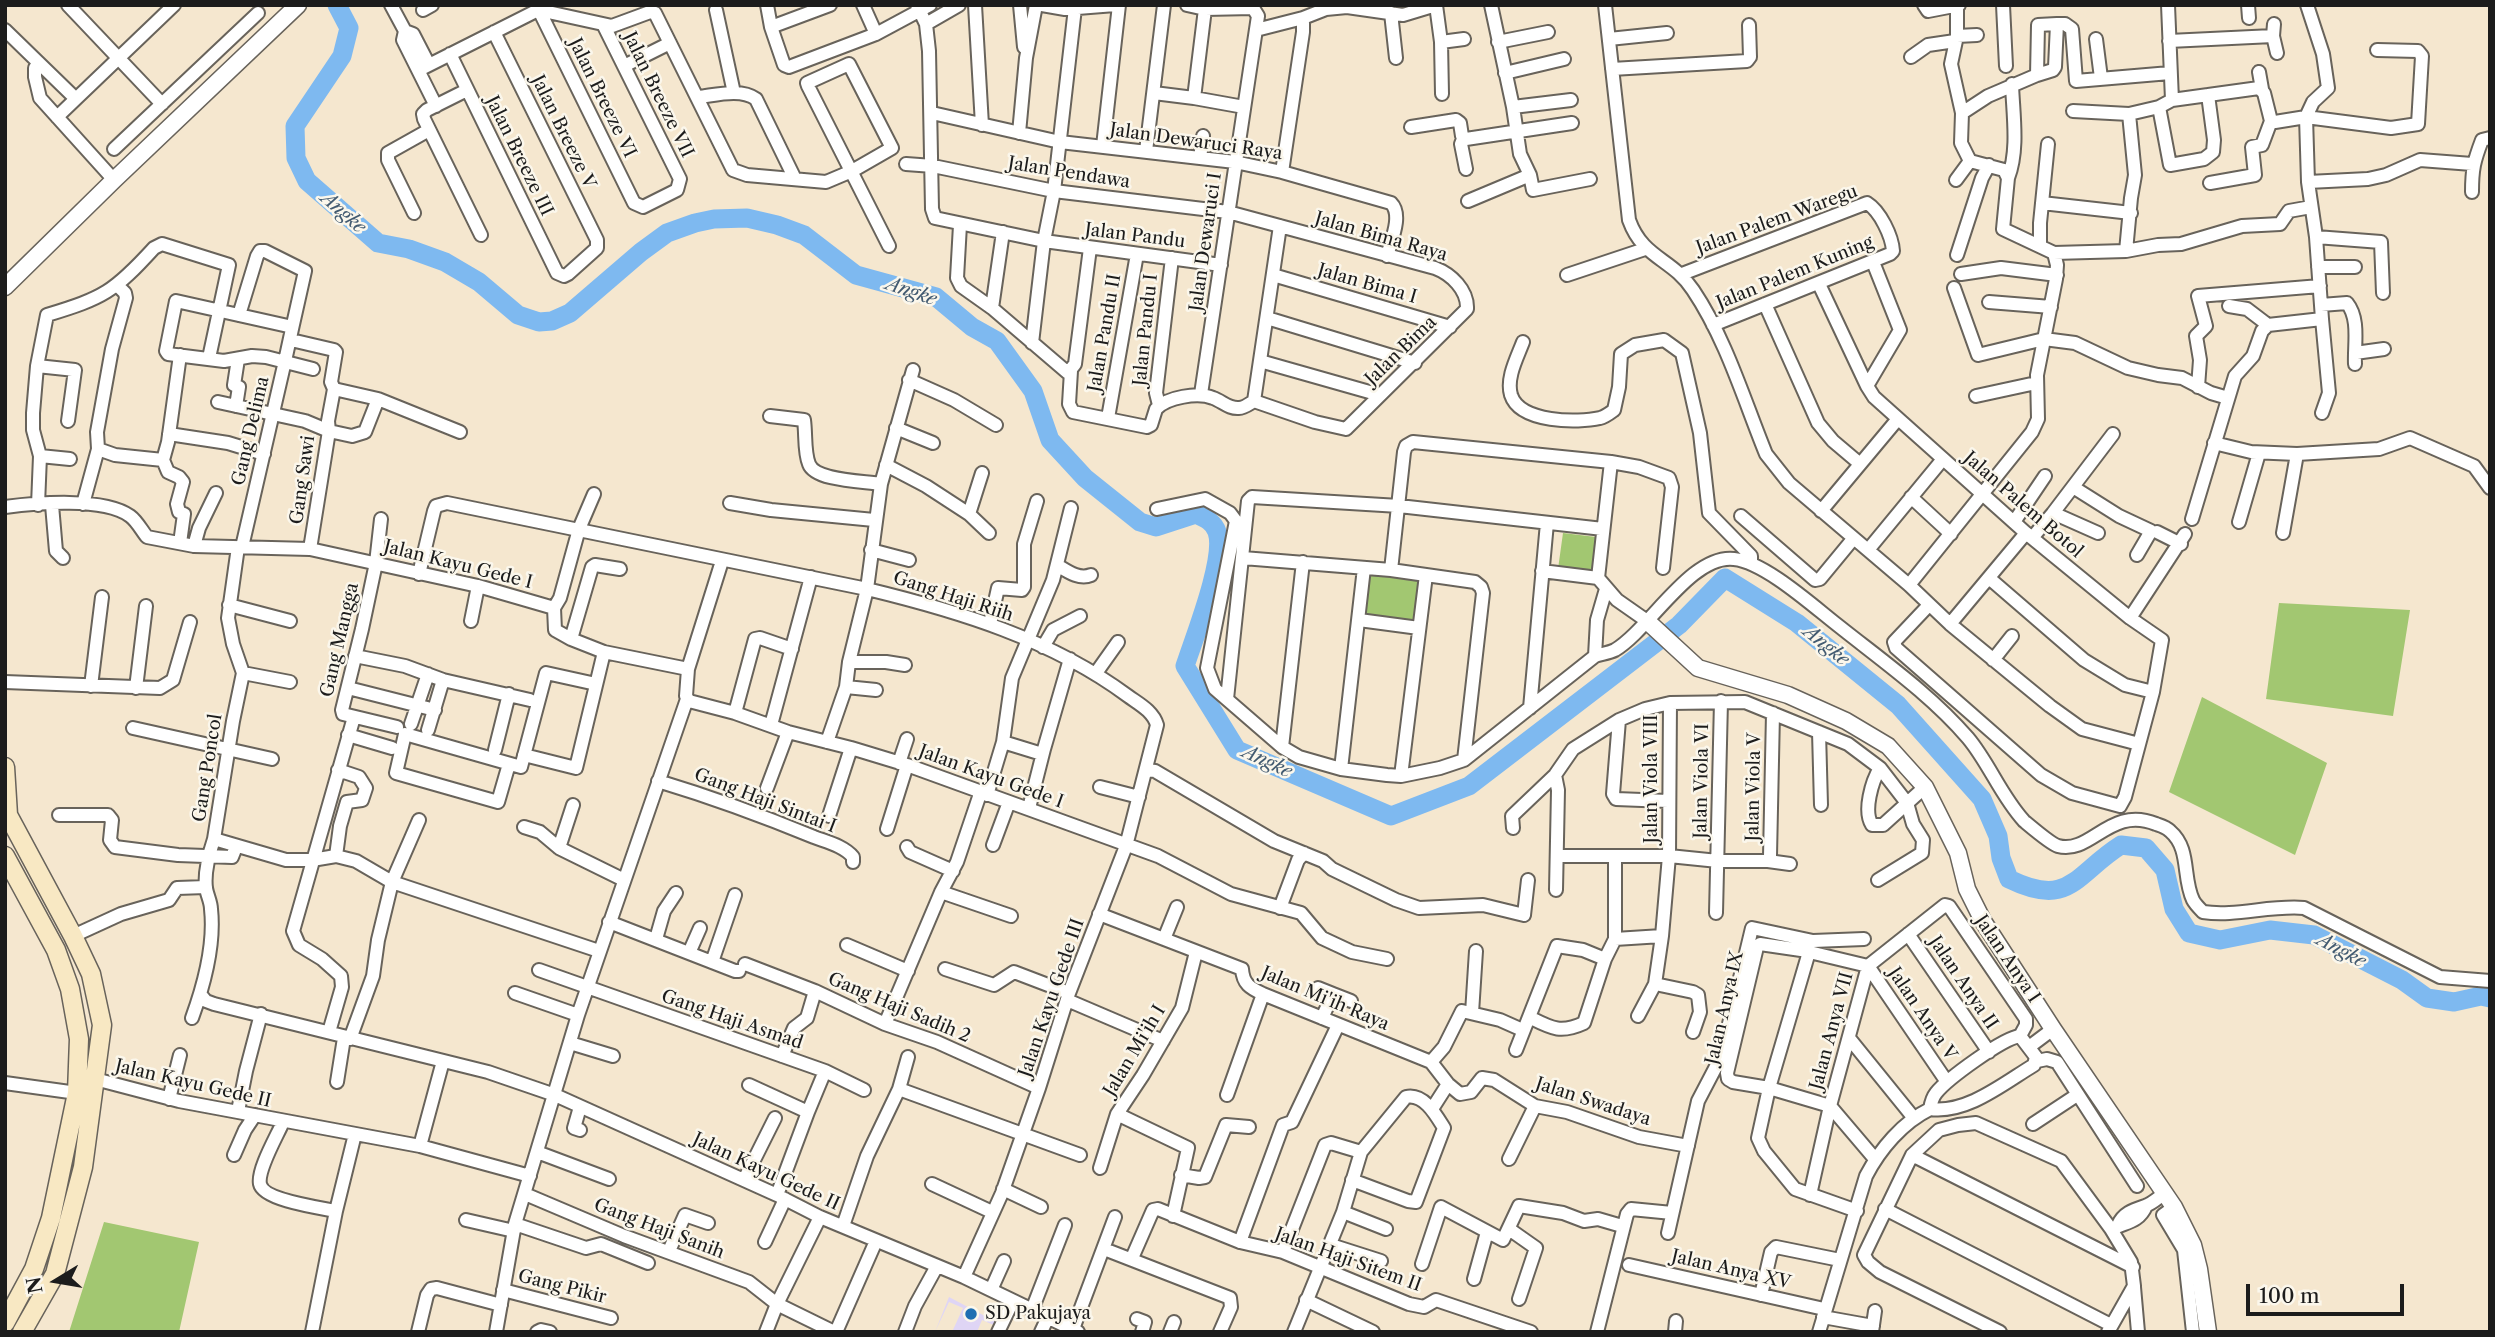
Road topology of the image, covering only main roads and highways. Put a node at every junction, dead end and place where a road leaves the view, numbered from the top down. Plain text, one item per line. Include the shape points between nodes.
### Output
1 (5, 767) edge
2 (6, 815) edge
3 (8, 867) edge
4 (5, 1323) edge
5 (22, 1332) edge

1 - 2 main road
2 - 5 main road via 73,936 90,974 102,1025 83,1167 55,1274
3 - 4 main road via 56,950 70,989 79,1039 77,1093 51,1218 34,1269

